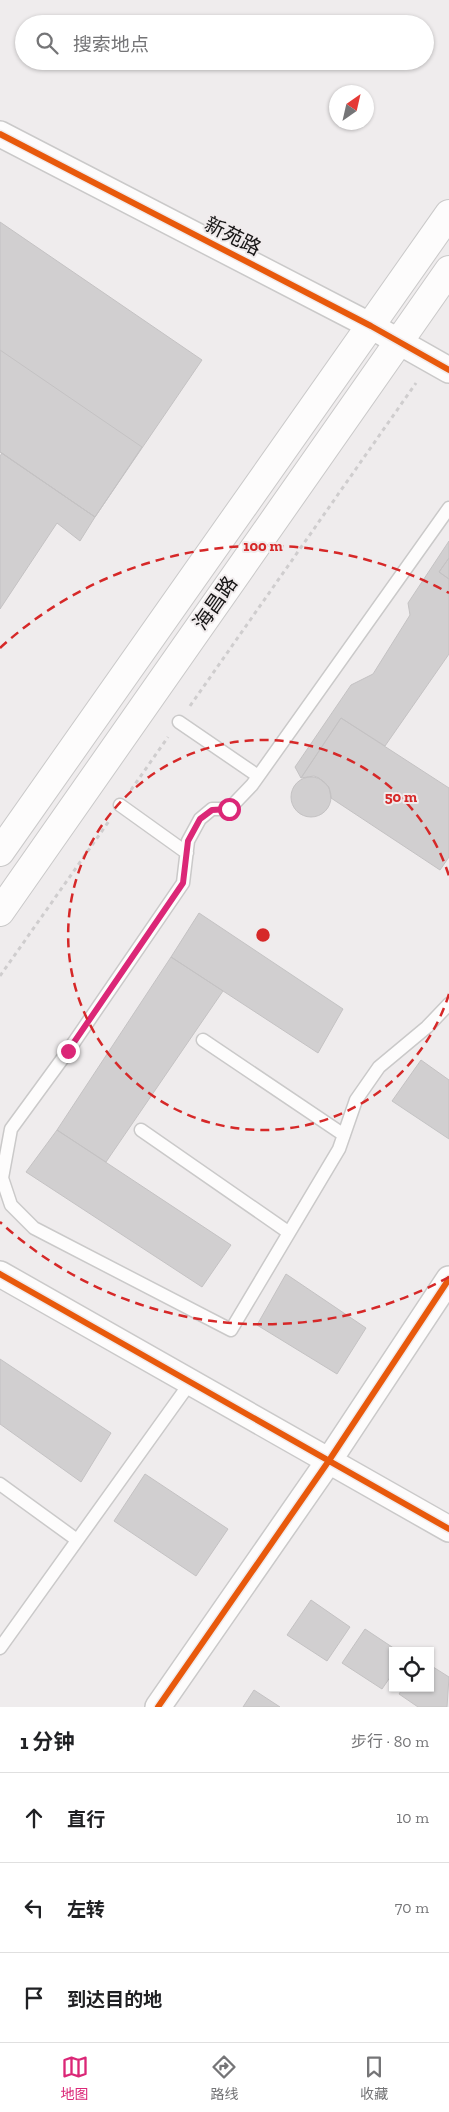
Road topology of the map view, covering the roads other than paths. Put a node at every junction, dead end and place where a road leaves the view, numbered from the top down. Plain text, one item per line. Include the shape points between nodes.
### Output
1 (0, 134) edge
2 (449, 214) edge
3 (449, 270) edge
4 (371, 326) junction
5 (398, 340) junction
6 (449, 370) edge
7 (449, 508) edge
8 (179, 722) road end
9 (258, 776) junction
10 (120, 805) road end
11 (0, 852) edge
12 (187, 853) junction
13 (0, 912) edge
14 (449, 1004) edge
15 (203, 1040) dead end
16 (141, 1130) dead end
17 (344, 1135) junction
18 (288, 1232) junction
19 (0, 1274) edge
20 (449, 1279) edge
21 (190, 1383) junction
22 (328, 1462) junction
23 (0, 1484) edge
24 (449, 1529) edge
25 (78, 1540) junction
26 (0, 1648) edge
27 (158, 1707) edge

1 - 4 street, 新苑路
2 - 4 main road, 海昌路
3 - 5 main road, 海昌路
4 - 5 street, 新苑路
4 - 11 main road, 海昌路
5 - 6 street, 新苑路
5 - 13 main road, 海昌路
7 - 9 lane
8 - 9 lane
9 - 12 lane via 229,809 212,810 200,819 188,841
10 - 12 lane
12 - 18 lane via 183,883 11,1129 2,1178 11,1204 34,1228 231,1330
14 - 17 lane via 379,1067 356,1100
15 - 17 lane
16 - 18 lane
17 - 18 lane via 339,1149
19 - 21 street
20 - 22 street
21 - 22 street
21 - 25 lane
22 - 24 street
22 - 27 street
23 - 25 lane
25 - 26 lane

